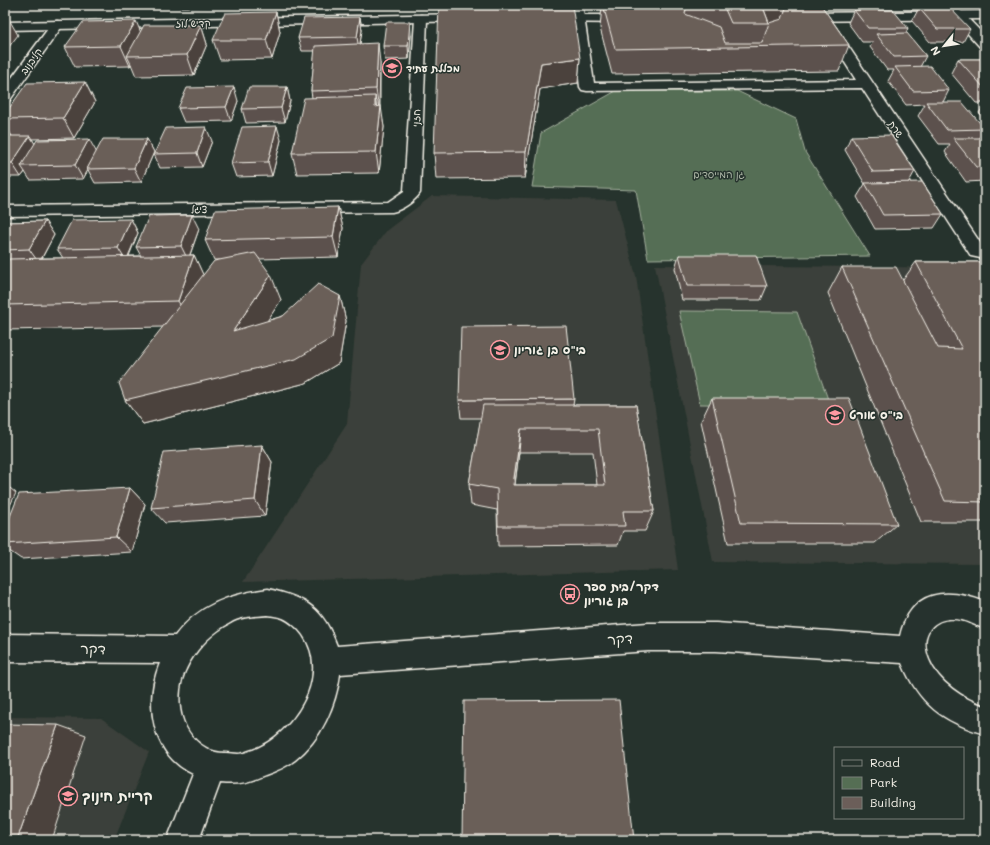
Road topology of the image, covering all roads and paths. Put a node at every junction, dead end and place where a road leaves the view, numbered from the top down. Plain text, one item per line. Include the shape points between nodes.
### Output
1 (948, 5) edge
2 (970, 5) edge
3 (818, 11) junction
4 (791, 12) edge
5 (641, 14) edge
6 (578, 15) junction
7 (957, 15) junction
8 (985, 15) edge
9 (532, 16) edge
10 (478, 18) edge
11 (421, 19) junction
12 (57, 25) junction
13 (5, 26) edge
14 (985, 44) edge
15 (866, 84) junction
16 (5, 97) edge
17 (392, 207) joint
18 (5, 211) edge
19 (981, 252) edge
20 (985, 615) edge
21 (5, 648) edge
22 (181, 650) junction
23 (912, 650) junction
24 (327, 661) junction
25 (985, 720) edge
26 (212, 767) junction
27 (183, 840) edge

1 - 2 street
1 - 3 street
1 - 7 street
3 - 4 street
3 - 7 street
3 - 15 street, שרת
5 - 6 street
6 - 9 street
6 - 15 street via 587,86
7 - 8 street
7 - 14 street
10 - 11 street, קדיש לוז
11 - 12 street, קדיש לוז
11 - 17 street, חזני via 412,193
12 - 13 street, קדיש לוז
12 - 16 street, קליבנוב
15 - 19 street, שרת
17 - 18 street, ציגל
20 - 23 street via 965,607 946,606 931,609 919,618 912,632
21 - 22 street, דקר
22 - 24 street via 199,629 221,613 245,604 268,602 290,607 308,619 321,638
22 - 26 street via 168,677 164,706 171,733 187,755
23 - 24 street, דקר via 716,637 648,637
23 - 25 street via 918,669 931,688 949,704 969,716
24 - 26 street via 325,689 314,716 294,742 268,760 239,769
26 - 27 street

